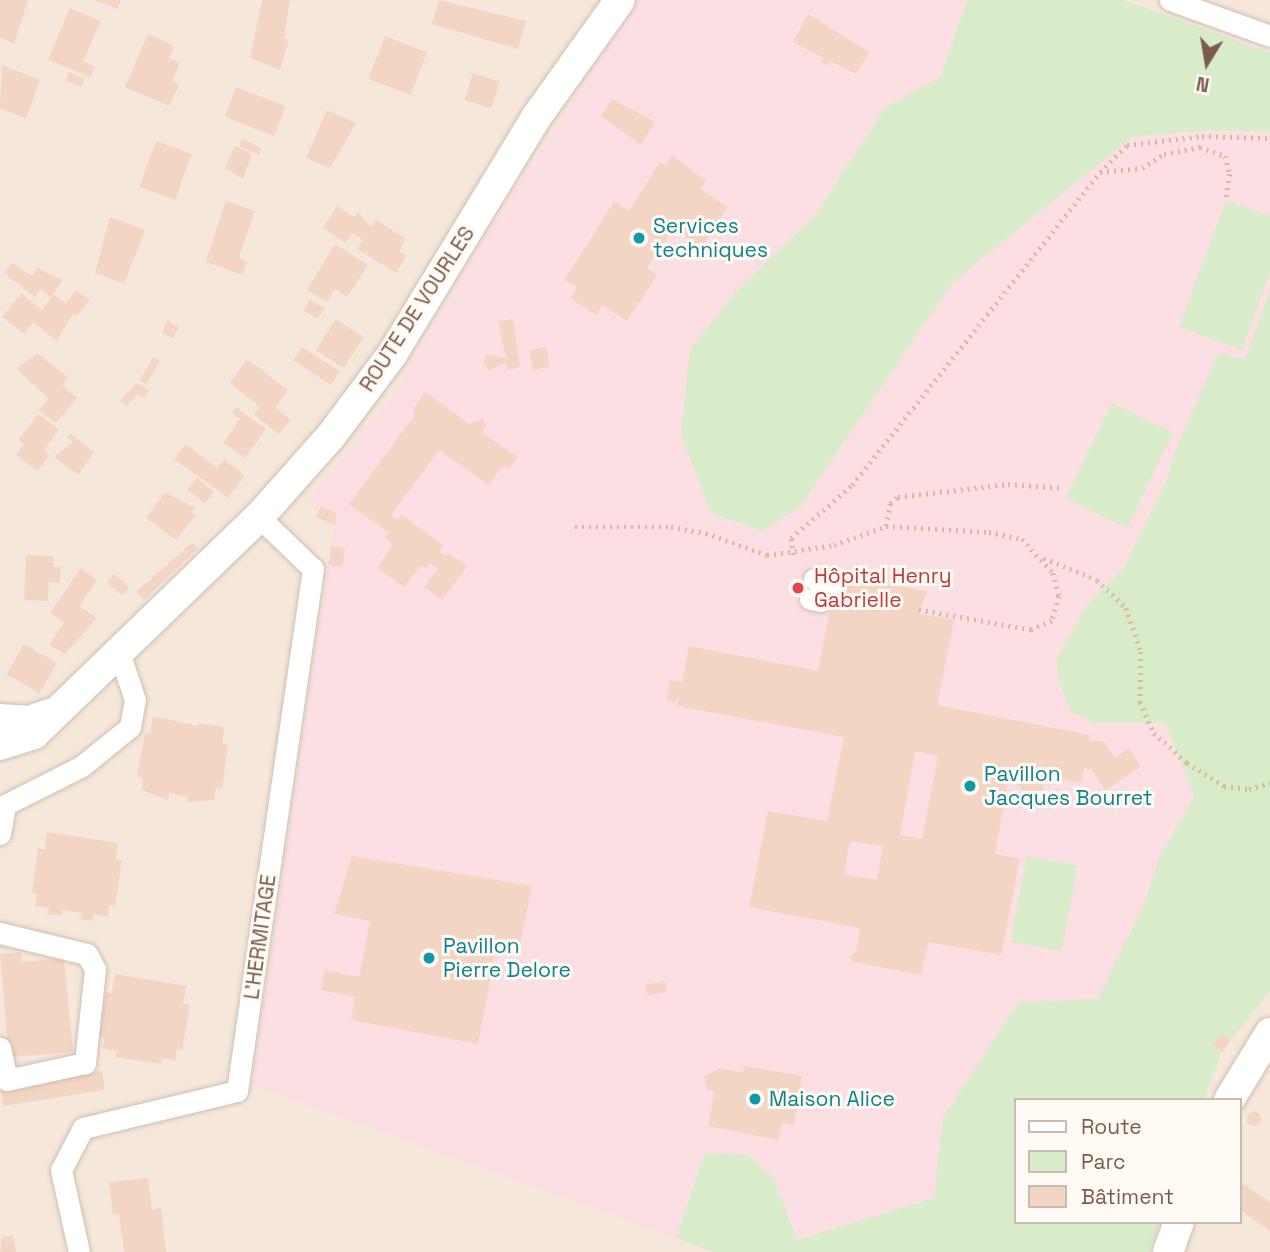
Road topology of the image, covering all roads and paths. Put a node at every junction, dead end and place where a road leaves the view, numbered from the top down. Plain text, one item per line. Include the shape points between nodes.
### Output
1 (620, 0) edge
2 (1170, 0) edge
3 (1270, 36) edge
4 (1270, 138) edge
5 (1100, 172) junction
6 (1226, 200) dead end
7 (1063, 488) dead end
8 (259, 517) junction
9 (886, 526) junction
10 (575, 527) dead end
11 (793, 555) junction
12 (1043, 558) junction
13 (836, 583) dead end
14 (815, 593) dead end
15 (919, 610) dead end
16 (119, 652) junction
17 (59, 709) junction
18 (0, 719) edge
19 (0, 745) edge
20 (1270, 783) edge
21 (0, 834) edge
22 (0, 933) edge
23 (1270, 1032) edge
24 (0, 1048) edge
25 (1231, 1098) edge
26 (1179, 1224) edge
27 (79, 1252) edge
28 (1168, 1252) edge

1 - 8 street, ROUTE DE VOURLES via 535,119 393,353 331,436
2 - 3 street
4 - 5 path via 1202,136 1127,145
5 - 6 path via 1142,168 1164,154 1200,147 1225,156 1230,174
5 - 11 path via 852,485 791,538
7 - 9 path via 1007,484 898,497 890,503
8 - 16 street, ROUTE DE VOURLES
8 - 27 street, L'HERMITAGE via 313,569 237,1091 83,1128 61,1170
9 - 11 path
9 - 12 path via 1022,539
10 - 11 path via 671,527 706,533 767,555
12 - 15 path via 1059,596 1058,612 1044,627 1021,629
12 - 20 path via 1097,580 1126,608 1142,652 1140,702 1154,733 1187,763 1224,786 1249,789
13 - 14 street
16 - 17 street, ROUTE DE VOURLES
16 - 21 street via 135,700 130,727 82,766 5,805
17 - 18 street, ROUTE DE VOURLES via 29,721
17 - 19 street, ROUTE DE VOURLES via 34,734
22 - 24 street via 87,954 95,969 85,1063 7,1080
23 - 25 street
26 - 28 street

